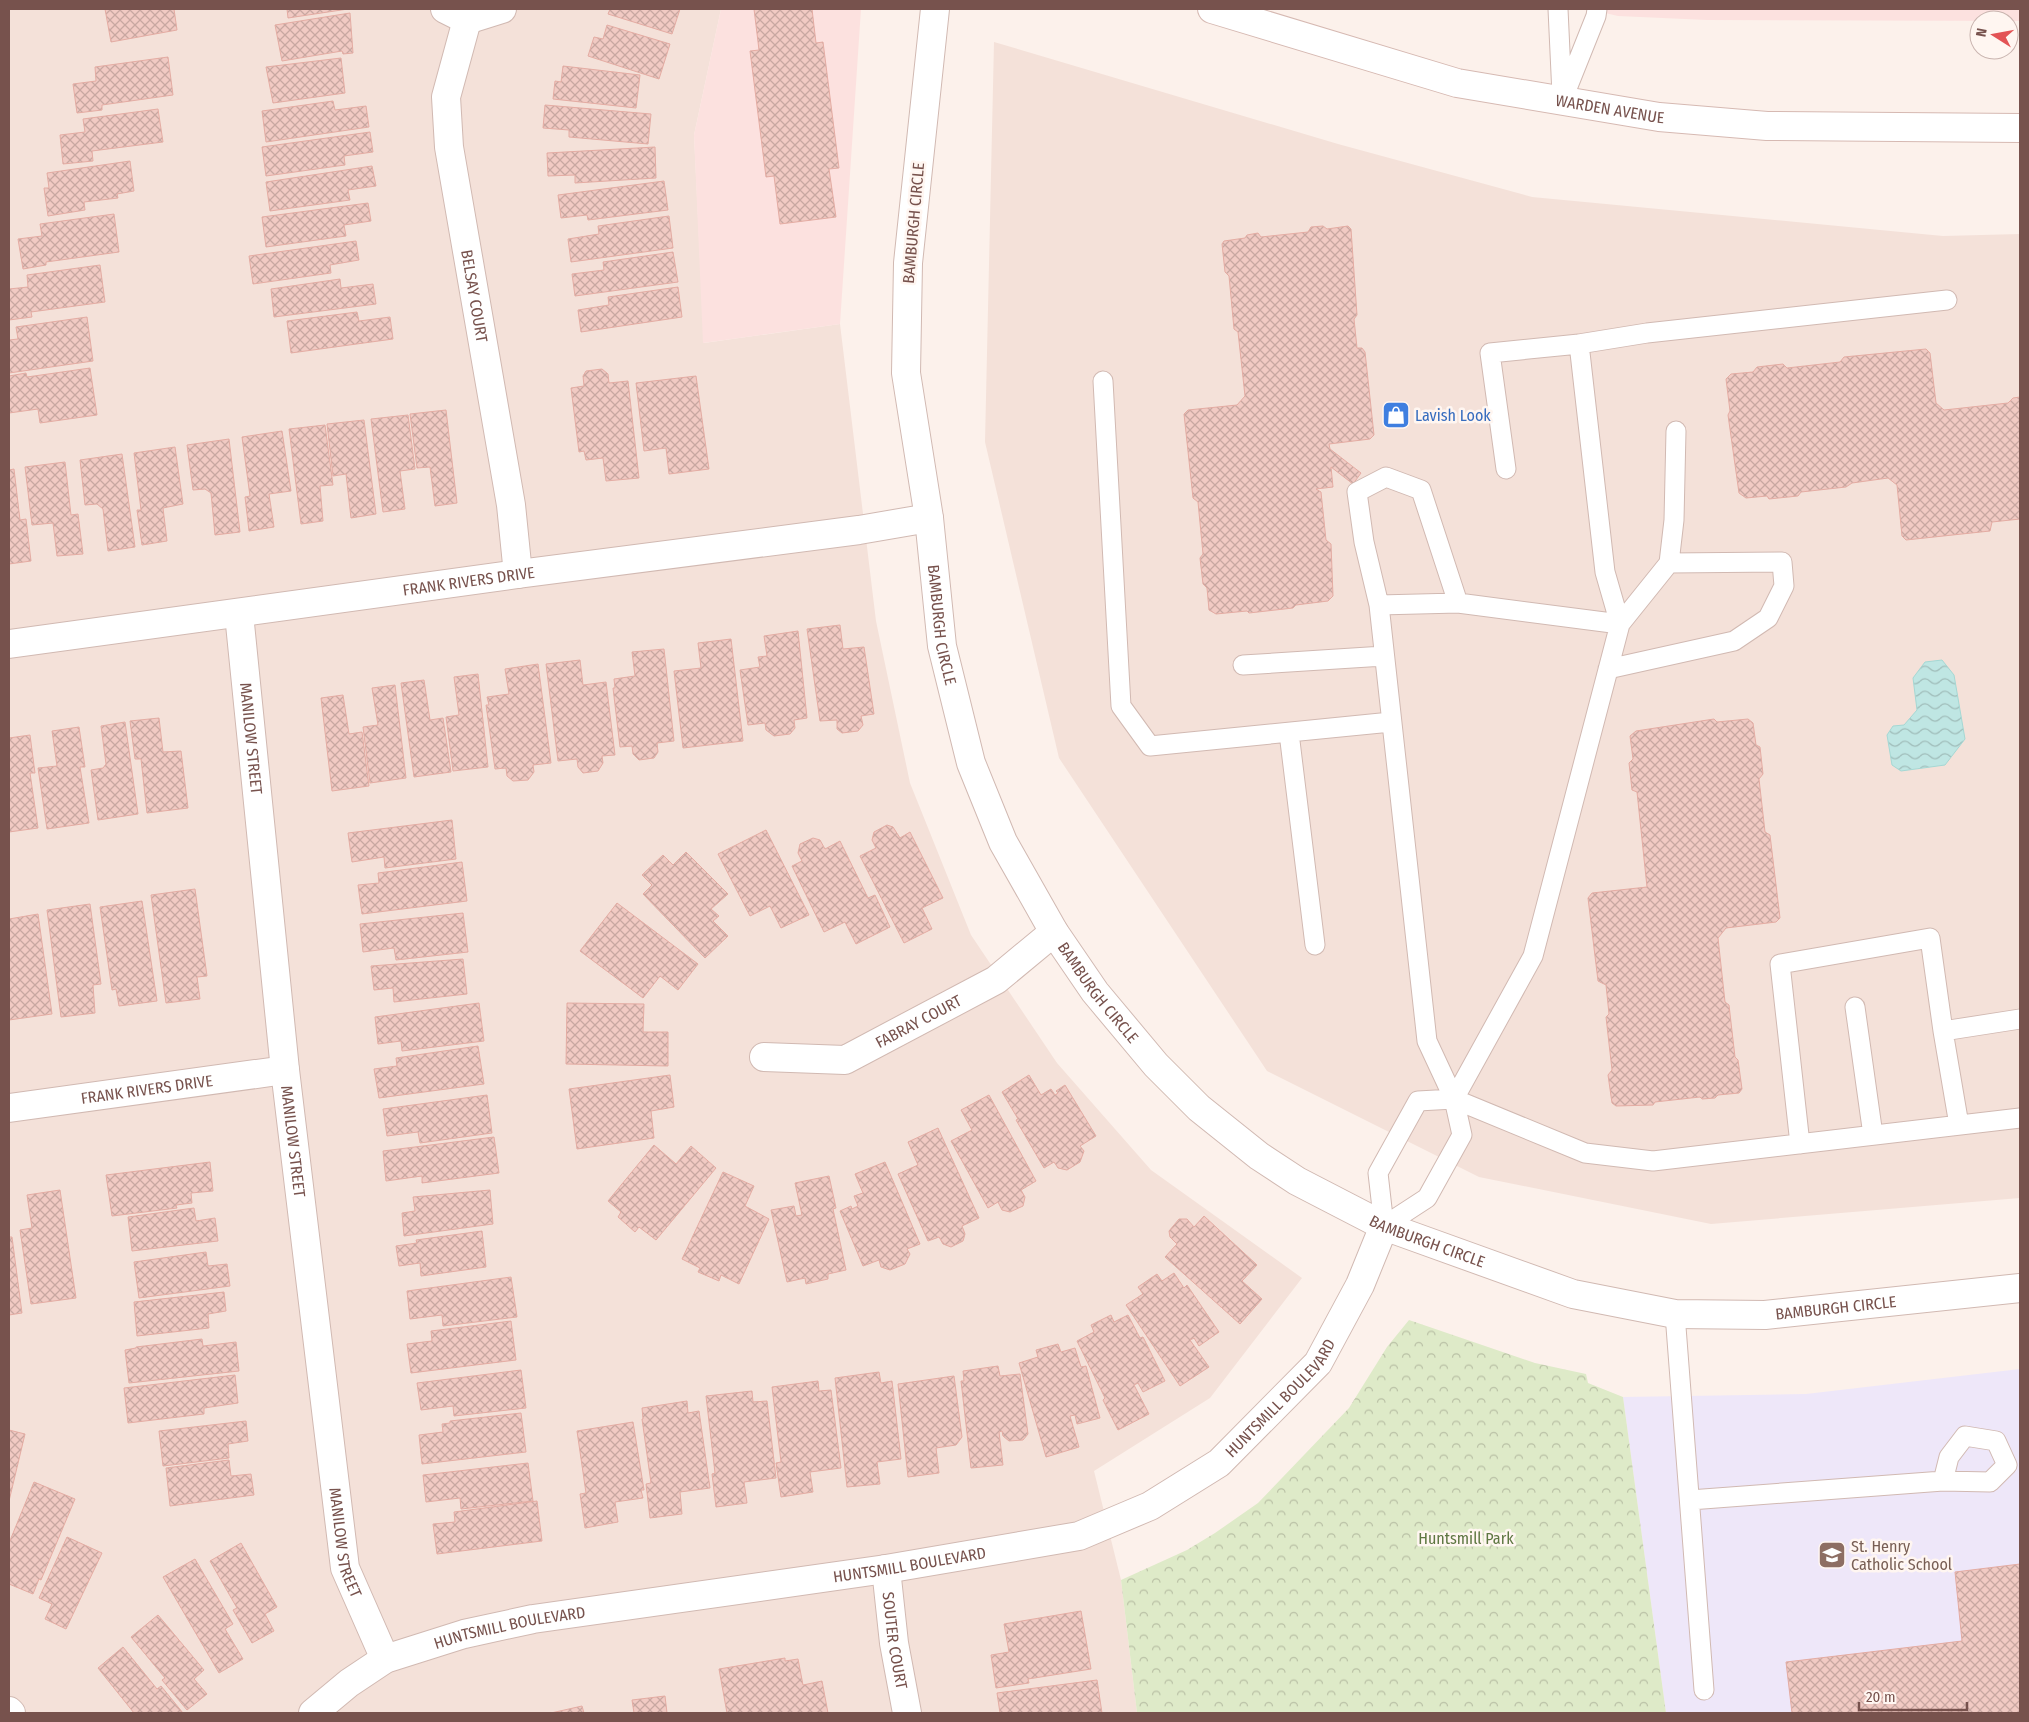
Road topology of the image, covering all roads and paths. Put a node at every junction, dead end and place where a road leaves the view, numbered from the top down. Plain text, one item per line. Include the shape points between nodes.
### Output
1 (502, 9) edge
2 (935, 9) edge
3 (1212, 9) edge
4 (1558, 9) edge
5 (1597, 9) edge
6 (456, 15) edge
7 (1562, 101) junction
8 (2020, 128) edge
9 (1947, 300) dead end
10 (1579, 344) junction
11 (1103, 381) dead end
12 (1676, 431) dead end
13 (1506, 469) dead end
14 (928, 518) junction
15 (1669, 563) junction
16 (518, 574) junction
17 (1458, 603) junction
18 (1379, 605) junction
19 (238, 614) junction
20 (1620, 624) junction
21 (9, 644) edge
22 (1384, 656) junction
23 (1243, 665) dead end
24 (1608, 670) junction
25 (1392, 722) junction
26 (1289, 733) junction
27 (1054, 932) junction
28 (1315, 945) dead end
29 (1855, 1007) dead end
30 (2020, 1019) edge
31 (1944, 1031) junction
32 (764, 1056) dead end
33 (284, 1070) junction
34 (1454, 1099) junction
35 (9, 1108) edge
36 (2020, 1118) edge
37 (1960, 1125) junction
38 (1872, 1135) junction
39 (1800, 1144) junction
40 (1384, 1226) junction
41 (2020, 1288) edge
42 (1675, 1314) junction
43 (1943, 1481) dead end
44 (1690, 1500) junction
45 (886, 1569) junction
46 (385, 1658) junction
47 (1704, 1690) dead end
48 (313, 1713) edge
49 (907, 1713) edge

1 - 6 street, BELSAY COURT
2 - 14 street, BAMBURGH CIRCLE via 908,263 906,343 906,373
3 - 7 street, WARDEN AVENUE via 1457,84
4 - 7 lane
5 - 7 lane
6 - 16 street, BELSAY COURT via 446,97 449,147 511,505
7 - 8 street, WARDEN AVENUE via 1659,117 1767,126
9 - 10 lane
10 - 13 lane via 1490,353
10 - 20 lane via 1605,572
11 - 26 lane via 1121,706 1150,746
12 - 15 lane via 1674,520
14 - 16 street, FRANK RIVERS DRIVE via 859,530
14 - 27 street, BAMBURGH CIRCLE via 942,646 972,763 1003,842
15 - 20 lane
15 - 24 lane via 1782,562 1784,586 1768,618 1734,641
16 - 19 street, FRANK RIVERS DRIVE
17 - 18 lane
17 - 18 lane via 1421,490 1386,477 1357,492 1364,542
17 - 20 lane
18 - 22 lane
19 - 21 street, FRANK RIVERS DRIVE
19 - 33 street, MANILOW STREET
20 - 24 lane
22 - 23 lane
22 - 25 lane
24 - 34 lane via 1533,956
25 - 26 lane
25 - 34 lane via 1427,1041
26 - 28 lane
27 - 32 street, FABRAY COURT via 996,980 845,1060
27 - 40 street, BAMBURGH CIRCLE via 1095,992 1156,1065 1199,1108 1259,1156 1297,1181
29 - 38 lane
30 - 31 lane
31 - 37 lane
31 - 39 lane via 1930,938 1780,964
33 - 35 street, FRANK RIVERS DRIVE
33 - 46 street, MANILOW STREET via 345,1568
34 - 39 lane via 1585,1153 1654,1161
34 - 40 lane via 1462,1135 1427,1198
34 - 40 lane via 1418,1101 1385,1159 1378,1173
36 - 37 lane
37 - 38 lane
38 - 39 lane
40 - 42 street, BAMBURGH CIRCLE via 1573,1294
40 - 45 street, HUNTSMILL BOULEVARD via 1360,1285 1318,1363 1219,1463 1150,1506 1079,1536
41 - 42 street, BAMBURGH CIRCLE via 1765,1315
42 - 44 lane
43 - 44 lane
44 - 47 lane
45 - 46 street, HUNTSMILL BOULEVARD via 533,1619 464,1634
45 - 49 street, SOUTER COURT via 894,1643
46 - 48 street, HUNTSMILL BOULEVARD via 349,1682

